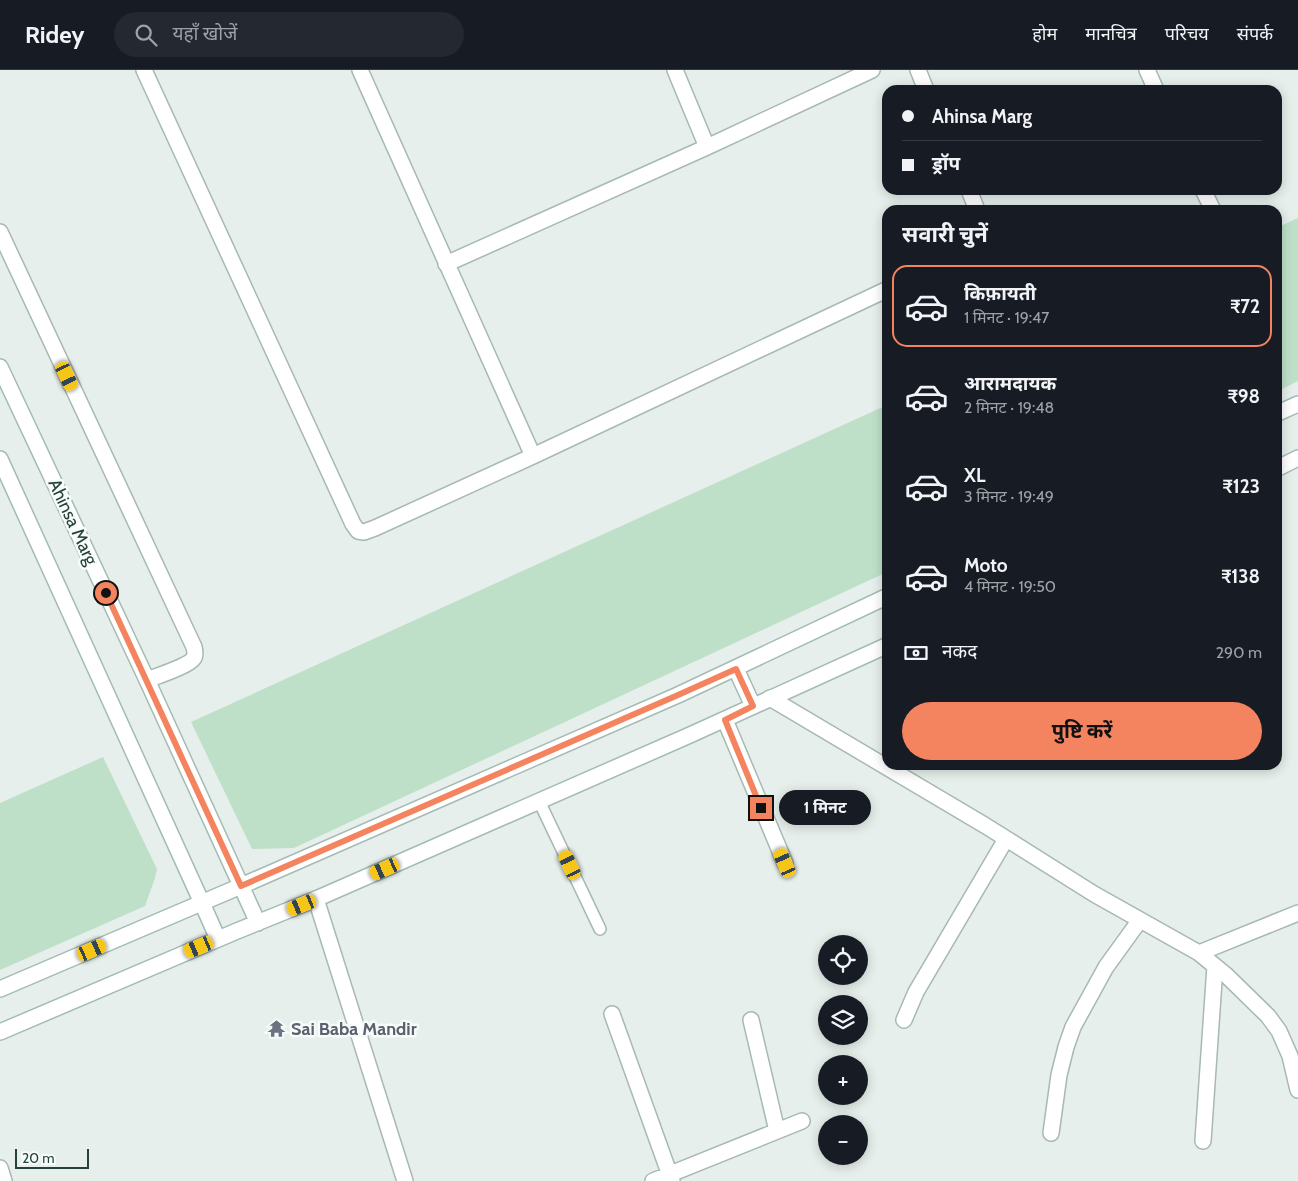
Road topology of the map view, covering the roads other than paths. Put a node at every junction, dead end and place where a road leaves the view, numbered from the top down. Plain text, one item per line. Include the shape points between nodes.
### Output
1 (144, 70) edge
2 (360, 70) edge
3 (675, 70) edge
4 (872, 70) edge
5 (918, 70) edge
6 (1147, 70) edge
7 (924, 85) edge
8 (1154, 85) edge
9 (707, 147) junction
10 (0, 232) edge
11 (446, 264) junction
12 (882, 292) edge
13 (0, 366) edge
14 (1298, 404) edge
15 (1282, 411) edge
16 (533, 456) junction
17 (1298, 458) edge
18 (0, 459) edge
19 (1282, 466) edge
20 (882, 599) edge
21 (882, 648) edge
22 (736, 669) junction
23 (148, 680) junction
24 (770, 698) junction
25 (753, 706) junction
26 (725, 720) junction
27 (882, 765) edge
28 (891, 770) edge
29 (539, 801) junction
30 (1006, 839) junction
31 (785, 863) dead end
32 (241, 886) junction
33 (316, 899) junction
34 (202, 902) junction
35 (1298, 913) edge
36 (1140, 920) junction
37 (258, 923) junction
38 (600, 929) dead end
39 (218, 940) junction
40 (1199, 953) junction
41 (1215, 966) junction
42 (0, 990) edge
43 (612, 1014) dead end
44 (751, 1020) dead end
45 (904, 1020) dead end
46 (0, 1032) edge
47 (1298, 1090) edge
48 (802, 1121) dead end
49 (777, 1131) junction
50 (1051, 1133) dead end
51 (1204, 1141) dead end
52 (0, 1168) edge
53 (671, 1178) edge
54 (4, 1181) edge
55 (405, 1181) edge
56 (654, 1181) edge

1 - 16 street via 358,531 375,528
2 - 11 street
3 - 9 street
4 - 9 street
5 - 7 street
6 - 8 street
9 - 11 street
10 - 23 street via 194,647 193,659
11 - 16 street
12 - 16 street
13 - 23 street, Ahinsa Marg
14 - 15 street
17 - 19 street
18 - 34 street
20 - 22 street
21 - 24 street
22 - 25 street
22 - 32 street
23 - 32 street, Ahinsa Marg
24 - 25 street
24 - 27 street
25 - 26 street
26 - 29 street
26 - 31 street
28 - 30 street
29 - 33 street
29 - 38 lane
30 - 36 street
30 - 45 street via 916,992
32 - 34 street
32 - 37 street, Ahinsa Marg
33 - 37 street
33 - 55 street
34 - 39 street
34 - 42 street
35 - 40 street
36 - 40 street
36 - 50 street via 1106,967 1074,1027 1059,1075
37 - 39 street
39 - 46 street
40 - 41 street
41 - 47 street via 1268,1016 1279,1031 1290,1056
41 - 51 street
43 - 53 street
44 - 49 street
48 - 49 street
49 - 53 street
52 - 54 street
53 - 56 street

